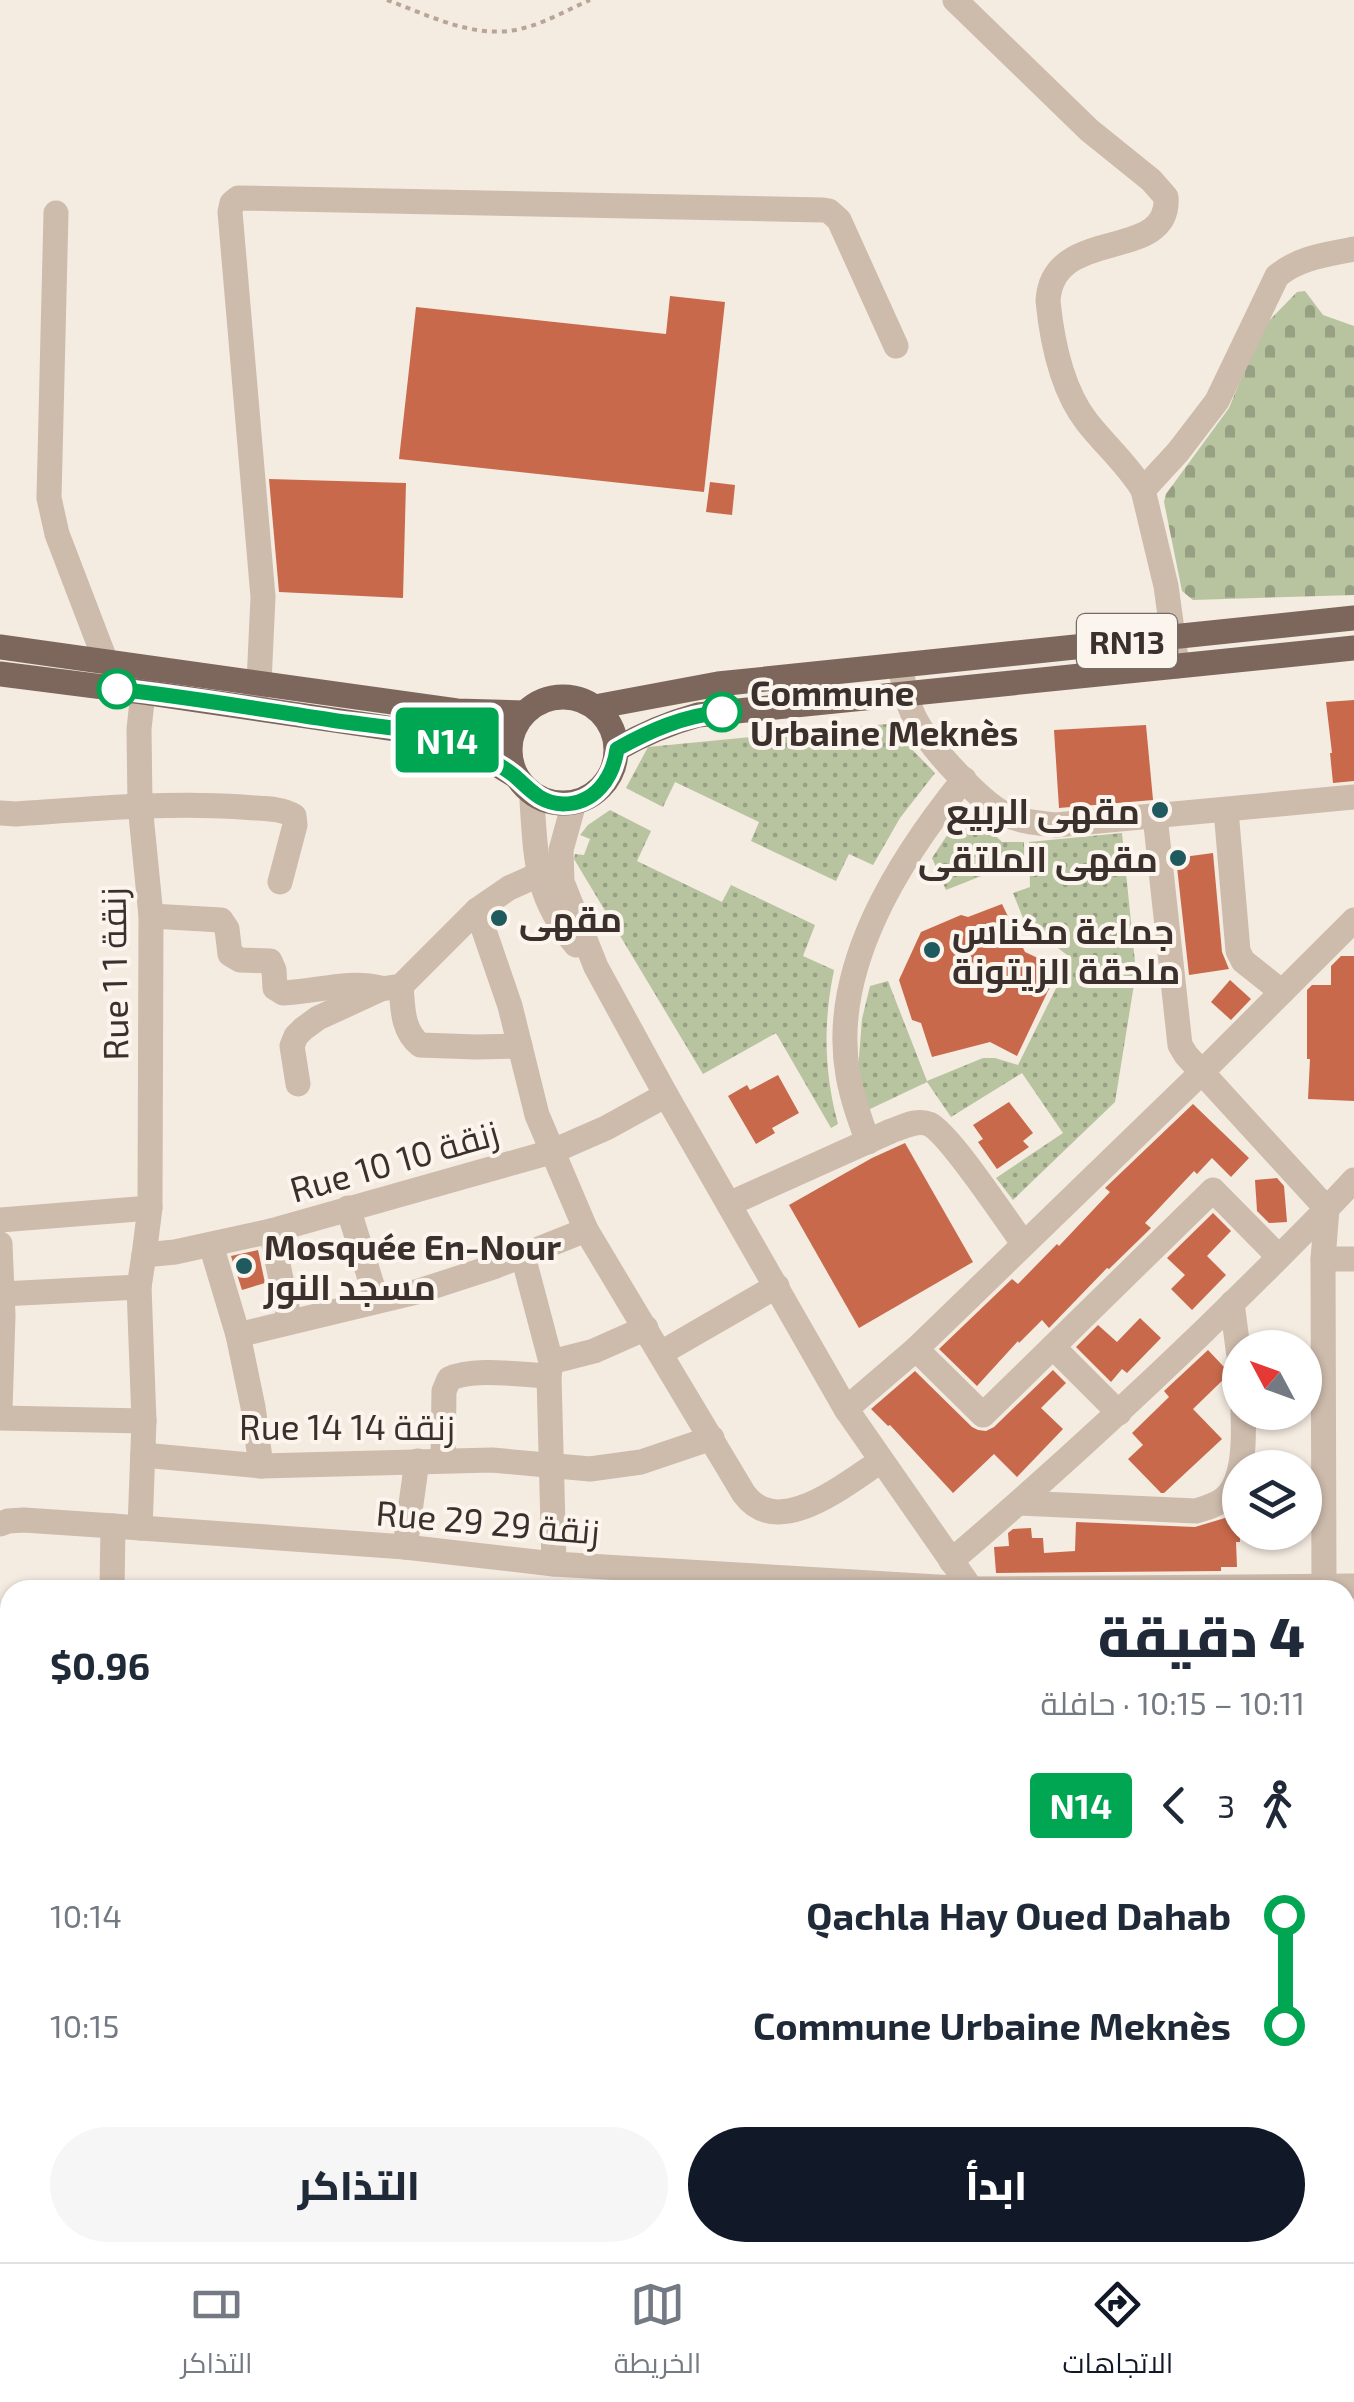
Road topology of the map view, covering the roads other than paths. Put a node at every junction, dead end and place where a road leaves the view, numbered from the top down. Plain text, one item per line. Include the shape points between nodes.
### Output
1 (955, 0) edge
2 (56, 213) dead end
3 (1354, 249) edge
4 (896, 346) dead end
5 (1144, 490) junction
6 (1354, 618) edge
7 (1173, 635) junction
8 (0, 647) edge
9 (1354, 648) edge
10 (106, 662) junction
11 (900, 665) junction
12 (1177, 666) junction
13 (0, 674) edge
14 (143, 692) junction
15 (905, 693) junction
16 (256, 696) junction
17 (595, 707) junction
18 (525, 713) junction
19 (617, 749) junction
20 (964, 779) junction
21 (525, 785) junction
22 (1354, 798) edge
23 (574, 803) junction
24 (140, 805) junction
25 (1226, 810) junction
26 (0, 813) edge
27 (1155, 816) junction
28 (538, 875) junction
29 (280, 882) dead end
30 (477, 910) junction
31 (151, 916) junction
32 (1354, 920) edge
33 (596, 968) junction
34 (391, 988) junction
35 (1282, 992) junction
36 (520, 1046) junction
37 (1202, 1072) junction
38 (298, 1084) dead end
39 (666, 1095) junction
40 (868, 1142) junction
41 (551, 1152) junction
42 (1354, 1180) edge
43 (729, 1204) junction
44 (150, 1208) junction
45 (348, 1208) junction
46 (1327, 1209) junction
47 (0, 1220) edge
48 (586, 1230) junction
49 (271, 1231) junction
50 (1023, 1243) junction
51 (0, 1244) edge
52 (212, 1245) junction
53 (524, 1256) junction
54 (1279, 1257) junction
55 (1354, 1259) edge
56 (1323, 1260) junction
57 (142, 1271) junction
58 (776, 1286) junction
59 (2, 1294) junction
60 (377, 1301) junction
61 (1232, 1303) junction
62 (290, 1322) junction
63 (646, 1328) junction
64 (1236, 1330) edge
65 (238, 1334) junction
66 (1053, 1346) junction
67 (916, 1349) junction
68 (661, 1353) junction
69 (550, 1369) junction
70 (846, 1409) junction
71 (0, 1414) edge
72 (1119, 1414) junction
73 (144, 1421) junction
74 (1243, 1430) edge
75 (712, 1438) junction
76 (143, 1455) junction
77 (444, 1460) junction
78 (417, 1461) junction
79 (881, 1461) junction
80 (261, 1466) junction
81 (551, 1467) junction
82 (1020, 1503) junction
83 (0, 1524) edge
84 (113, 1526) junction
85 (140, 1528) junction
86 (405, 1547) junction
87 (951, 1561) junction
88 (554, 1564) junction
89 (112, 1580) edge
90 (811, 1580) edge
91 (964, 1580) edge
92 (1324, 1580) edge
93 (0, 1672) edge
94 (0, 1750) edge

1 - 5 street via 1166,197 1164,214 1149,233 1070,260 1049,289 1072,398
2 - 10 street via 49,498
3 - 5 street via 1305,259 1278,276 1218,401
4 - 16 street via 830,211 238,198 230,212 263,596
5 - 7 street
6 - 7 main road, RN13
7 - 11 main road, RN13
7 - 12 street
8 - 10 main road, RN13
9 - 12 main road, RN13
10 - 16 main road, RN13
11 - 15 street
11 - 17 main road, RN13 via 718,684
12 - 15 main road, RN13
13 - 14 main road, RN13
14 - 16 main road, RN13
14 - 24 street, Rue 1 زنقة 1
15 - 19 main road, RN13 via 698,715
15 - 20 street via 918,724
16 - 18 main road, RN13
16 - 21 main road, RN13 via 436,737 475,751
17 - 18 main road, RN13 via 559,697
17 - 19 main road via 613,730
18 - 21 main road via 510,743 510,760
19 - 23 main road via 609,778
20 - 27 street via 1001,812 1026,822
20 - 40 street via 895,878 853,976 847,1072
21 - 23 main road, RN13 via 546,801
21 - 28 street
22 - 25 street
23 - 33 street via 562,882
24 - 26 street
24 - 29 street via 284,810 296,825
24 - 31 street, Rue 1 زنقة 1
25 - 27 street
25 - 35 street via 1238,951 1242,962
27 - 37 street via 1180,1045
28 - 30 street
28 - 33 street via 554,912
30 - 34 street
30 - 36 street
31 - 34 street via 221,920 230,954 270,961 279,992
31 - 44 street, Rue 1 زنقة 1
32 - 35 street
33 - 39 street
34 - 36 street via 408,1034 420,1045
34 - 38 street via 318,1018 296,1036
35 - 37 street
36 - 41 street
37 - 46 street
37 - 50 street
39 - 41 street, Rue 10 زنقة 10
39 - 43 street
40 - 43 street
40 - 50 street via 927,1123 954,1148
41 - 45 street, Rue 10 زنقة 10
41 - 48 street
42 - 46 street
43 - 58 street
44 - 47 street
44 - 57 street, Rue 1 زنقة 1
45 - 49 street, Rue 10 زنقة 10
45 - 60 street
46 - 54 street
46 - 56 street
48 - 53 street
48 - 63 street
49 - 52 street, Rue 10 زنقة 10
49 - 62 street
50 - 67 street
51 - 59 street
52 - 57 street, Rue 10 زنقة 10
52 - 65 street
53 - 60 street
53 - 69 street
54 - 61 street
54 - 66 street via 1213,1190
55 - 56 street
56 - 92 street
57 - 59 street, Rue 10 زنقة 10
57 - 73 street, Rue 1 زنقة 1
58 - 68 street
58 - 70 street
59 - 71 street
60 - 62 street
61 - 64 street
61 - 72 street
62 - 65 street
63 - 68 street
63 - 69 street
65 - 80 street
66 - 67 street via 983,1415
66 - 72 street
67 - 70 street
68 - 75 street
69 - 77 street via 449,1379
69 - 81 street
70 - 79 street
71 - 73 street
72 - 82 street
73 - 76 street, Rue 1 زنقة 1
74 - 82 street via 1229,1494 1196,1511
75 - 79 street via 750,1502 774,1513 808,1505
75 - 81 street, Rue 14 زنقة 14 via 641,1462 590,1470
76 - 80 street, Rue 14 زنقة 14
76 - 85 street, Rue 1 زنقة 1
77 - 78 street, Rue 14 زنقة 14
77 - 81 street, Rue 14 زنقة 14
78 - 80 street, Rue 14 زنقة 14
78 - 86 street
79 - 87 street
81 - 88 street
82 - 87 street
83 - 84 street, Rue 29 زنقة 29
84 - 85 street, Rue 29 زنقة 29
84 - 89 street
85 - 86 street, Rue 29 زنقة 29
86 - 88 street, Rue 29 زنقة 29
87 - 91 street
88 - 90 street, Rue 29 زنقة 29
93 - 94 street

